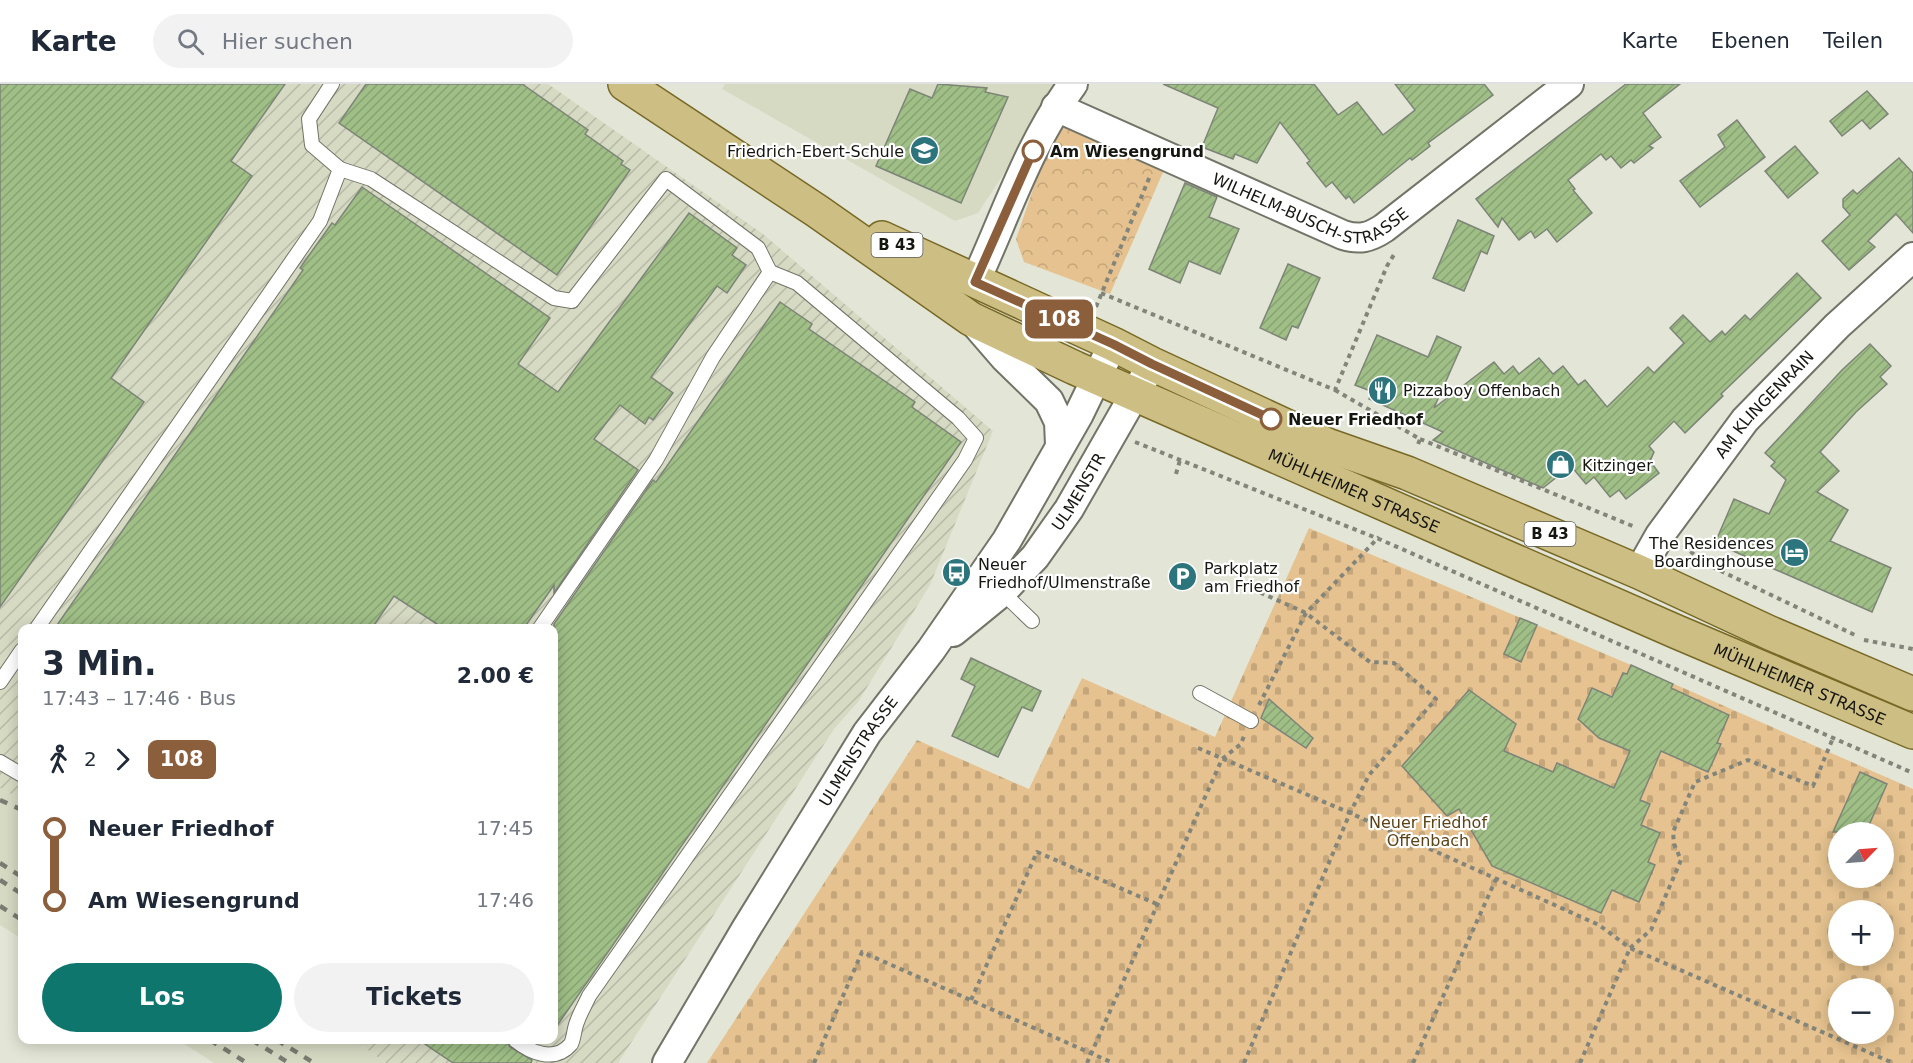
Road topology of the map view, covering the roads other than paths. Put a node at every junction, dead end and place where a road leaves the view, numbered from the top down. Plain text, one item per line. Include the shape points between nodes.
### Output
1 (332, 84) edge
2 (625, 84) edge
3 (1073, 84) edge
4 (1569, 84) edge
5 (1056, 107) junction
6 (340, 169) junction
7 (817, 211) junction
8 (1913, 257) edge
9 (770, 272) junction
10 (975, 282) junction
11 (970, 319) junction
12 (1113, 344) junction
13 (1152, 364) junction
14 (1096, 377) junction
15 (1136, 394) junction
16 (1060, 446) junction
17 (1007, 540) junction
18 (1639, 572) junction
19 (1002, 592) junction
20 (1032, 621) dead end
21 (40, 624) edge
22 (543, 624) edge
23 (931, 650) junction
24 (18, 656) edge
25 (0, 682) edge
26 (1200, 693) dead end
27 (1913, 694) edge
28 (1251, 721) road end
29 (1913, 732) edge
30 (0, 762) edge
31 (18, 773) edge
32 (519, 1044) edge
33 (667, 1063) edge

1 - 6 lane via 309,119 312,145
2 - 7 main road, MÜHLHEIMER STRASSE / B 43
3 - 5 street
4 - 5 street, WILHELM-BUSCH-STRASSE via 1384,228 1363,238 1342,235
5 - 10 street
6 - 9 lane via 371,179 554,298 573,301 666,180 758,248
6 - 21 lane via 320,221
7 - 10 main road, MÜHLHEIMER STRASSE / B 43
7 - 11 main road, MÜHLHEIMER STRASSE
8 - 18 street, AM KLINGENRAIN via 1837,326 1744,420 1660,535
9 - 22 lane via 713,357 656,460
9 - 32 lane via 797,284 958,418 976,438 965,460 589,996 571,1044 559,1056 545,1058
10 - 12 main road, MÜHLHEIMER STRASSE / B 43
11 - 14 main road, MÜHLHEIMER STRASSE
11 - 16 street via 1049,401 1059,422
12 - 13 main road, MÜHLHEIMER STRASSE / B 43
12 - 14 street, ULMENSTRASSE
13 - 15 street, ULMENSTR
13 - 18 main road, MÜHLHEIMER STRASSE / B 43 via 1327,445 1407,473
14 - 15 main road, MÜHLHEIMER STRASSE
14 - 16 street, ULMENSTRASSE
15 - 19 street, ULMENSTR via 1069,508 1035,557
15 - 29 main road, MÜHLHEIMER STRASSE
16 - 17 street, ULMENSTRASSE
17 - 19 lane
17 - 23 street, ULMENSTRASSE
18 - 27 main road, MÜHLHEIMER STRASSE / B 43
19 - 20 lane
19 - 23 street, ULMENSTR
23 - 33 street, ULMENSTRASSE via 867,733
24 - 25 lane
26 - 28 lane
30 - 31 lane

